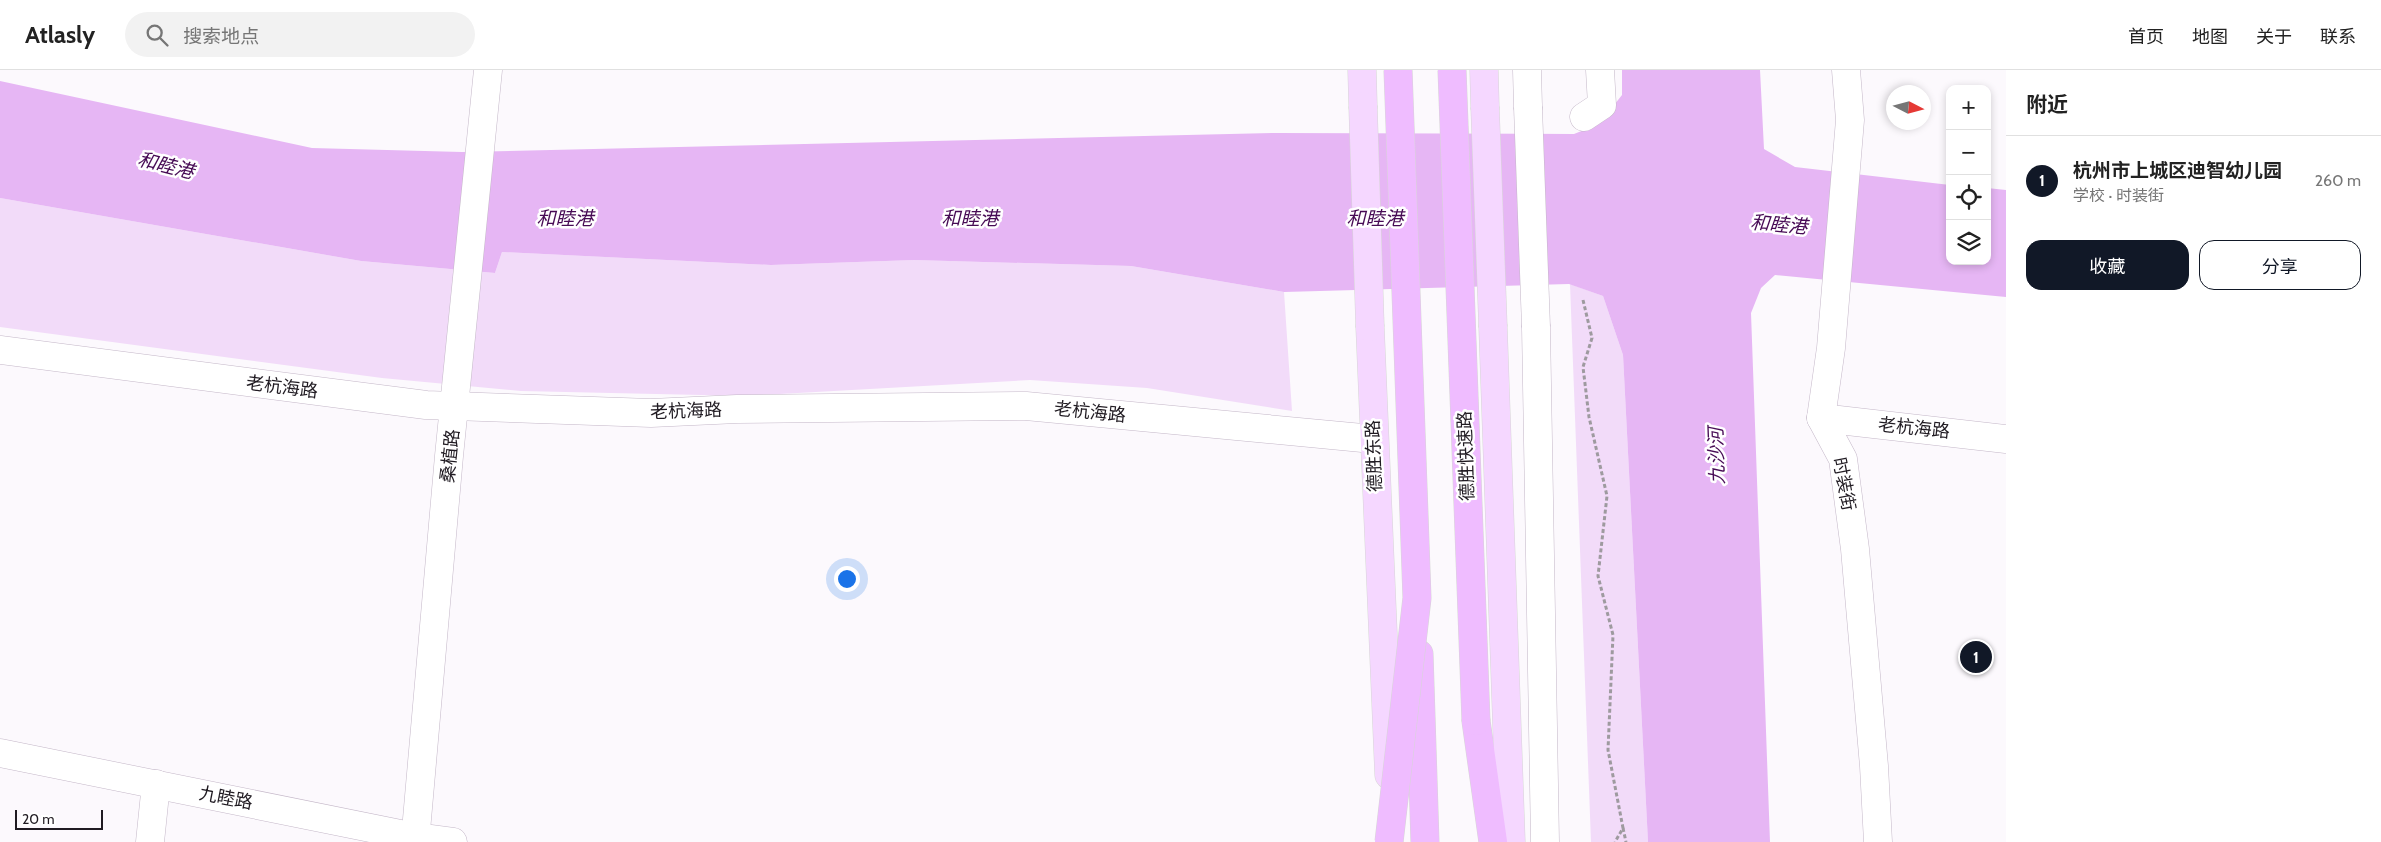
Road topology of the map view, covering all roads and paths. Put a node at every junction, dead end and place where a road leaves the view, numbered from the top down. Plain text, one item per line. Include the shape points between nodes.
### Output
1 (488, 70) edge
2 (1362, 70) edge
3 (1398, 70) edge
4 (1452, 70) edge
5 (1484, 70) edge
6 (1527, 70) edge
7 (1600, 70) edge
8 (1846, 70) edge
9 (1584, 117) dead end
10 (1582, 300) dead end
11 (0, 350) edge
12 (454, 406) junction
13 (1822, 418) junction
14 (1373, 439) junction
15 (2006, 439) edge
16 (1417, 598) junction
17 (1476, 721) junction
18 (0, 753) edge
19 (156, 784) junction
20 (1623, 828) junction
21 (415, 839) edge
22 (150, 842) edge
23 (453, 842) edge
24 (1391, 842) edge
25 (1425, 842) edge
26 (1480, 842) edge
27 (1493, 842) edge
28 (1511, 842) edge
29 (1545, 842) edge
30 (1615, 842) edge
31 (1626, 842) edge
32 (1878, 842) edge

1 - 12 street, 桑植路
2 - 14 main road, 德胜东路, bridge
3 - 16 highway, bridge
4 - 17 highway, 德胜快速路, bridge
5 - 28 main road, bridge
6 - 29 street, bridge via 1536,327
7 - 9 street via 1602,105
8 - 13 street via 1850,120
10 - 20 path via 1592,338 1583,367 1589,417 1607,496 1598,576 1613,635 1608,750
11 - 12 street, 老杭海路
12 - 14 street, 老杭海路 via 651,413 1026,406
12 - 21 street, 桑植路
13 - 15 street, 老杭海路
13 - 32 street, 时装街 via 1843,459 1855,548
14 - 24 main road, 德胜东路
16 - 24 highway, bridge
16 - 25 highway, bridge
17 - 26 highway, 德胜快速路
17 - 27 highway
18 - 19 street, 九睦路
19 - 21 street, 九睦路
19 - 22 street
20 - 30 path
20 - 31 path
21 - 23 street, 九睦路

